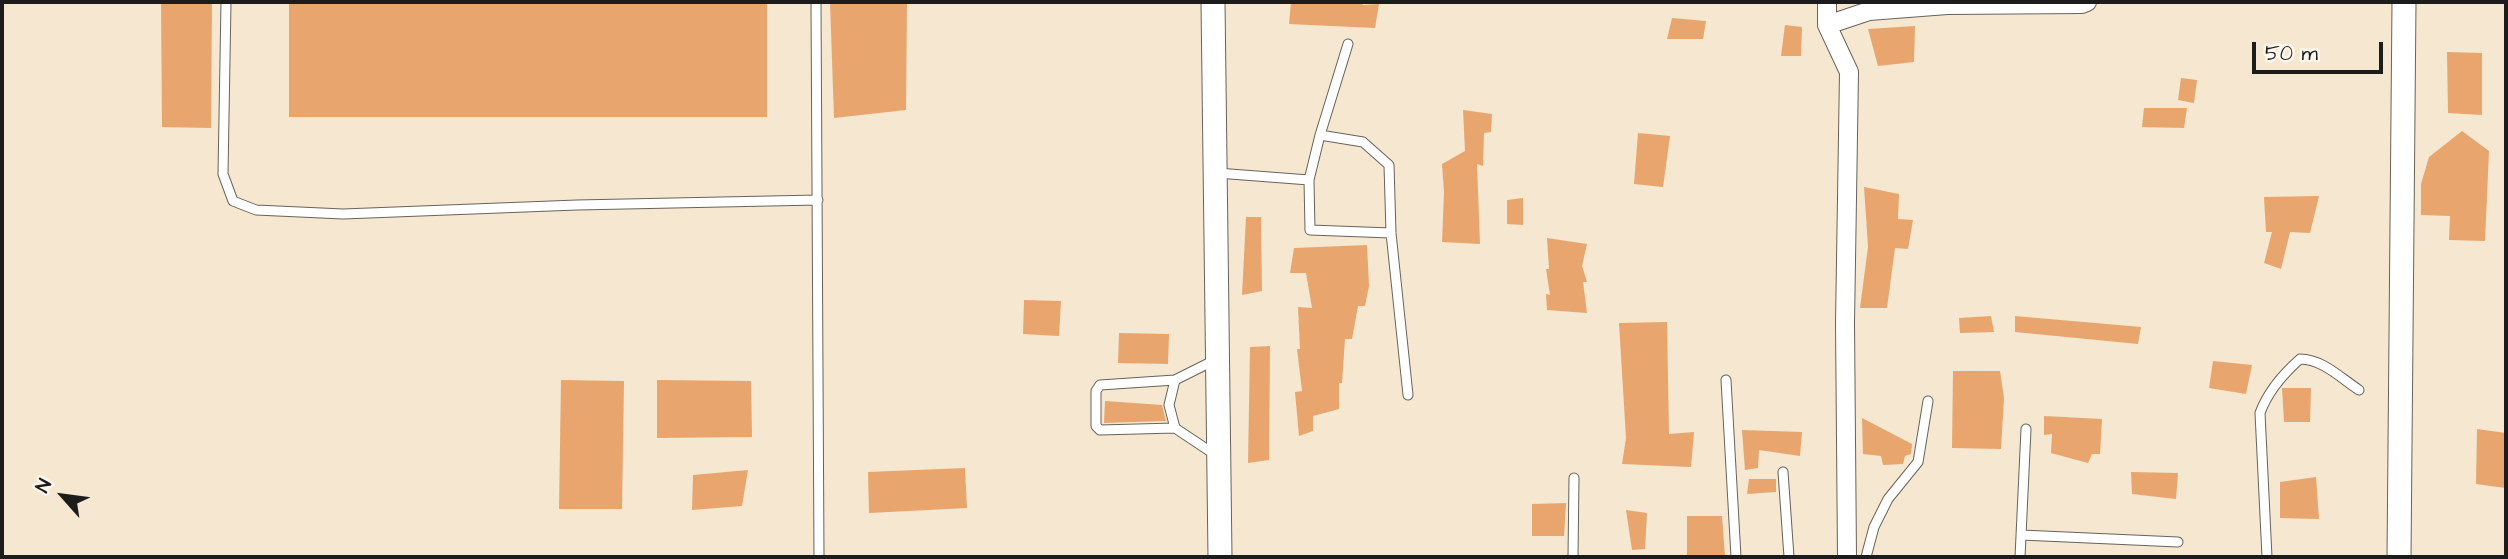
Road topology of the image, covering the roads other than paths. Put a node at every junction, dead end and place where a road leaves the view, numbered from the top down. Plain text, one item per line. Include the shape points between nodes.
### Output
1 (226, 2) edge
2 (816, 2) edge
3 (1213, 2) edge
4 (1827, 2) edge
5 (2087, 2) edge
6 (2404, 2) edge
7 (1827, 25) junction
8 (1348, 44) dead end
9 (1320, 135) junction
10 (1215, 173) junction
11 (1309, 180) junction
12 (818, 200) junction
13 (1391, 233) junction
14 (1217, 359) junction
15 (1175, 380) junction
16 (1726, 380) dead end
17 (2359, 390) dead end
18 (1408, 395) dead end
19 (1928, 401) dead end
20 (1175, 429) junction
21 (2026, 429) dead end
22 (1219, 457) junction
23 (1783, 472) dead end
24 (1574, 478) dead end
25 (2021, 536) junction
26 (2178, 542) dead end
27 (819, 557) edge
28 (1220, 557) edge
29 (1573, 557) edge
30 (1736, 557) edge
31 (1789, 557) edge
32 (1847, 557) edge
33 (1867, 557) edge
34 (2020, 557) edge
35 (2267, 557) edge
36 (2399, 557) edge

1 - 12 lane via 223,174 233,201 256,210 343,214
2 - 12 lane
3 - 10 street
4 - 7 street
5 - 7 street via 1869,11
6 - 36 street
7 - 32 street via 1849,72
8 - 9 lane
9 - 11 lane
9 - 13 lane via 1363,142 1389,165
10 - 11 lane
10 - 14 street
11 - 13 lane via 1310,230
12 - 27 lane
13 - 18 lane
14 - 15 lane
14 - 22 street
15 - 20 lane via 1169,405
15 - 20 lane via 1100,385 1096,426 1100,430
16 - 30 lane
17 - 35 lane via 2323,365 2300,359 2265,399 2260,412
19 - 33 lane via 1918,462 1888,499 1874,527
20 - 22 lane
21 - 25 lane
22 - 28 street
23 - 31 lane
24 - 29 lane
25 - 26 lane
25 - 34 lane

